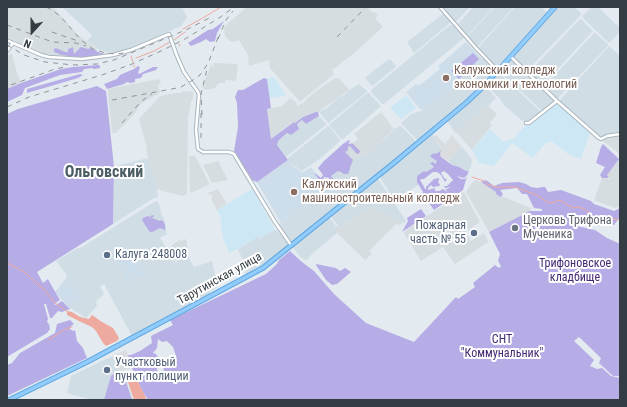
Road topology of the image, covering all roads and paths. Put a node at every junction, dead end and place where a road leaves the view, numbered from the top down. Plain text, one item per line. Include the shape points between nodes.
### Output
1 (440, 7) edge
2 (555, 7) edge
3 (7, 40) edge
4 (13, 43) junction
5 (7, 51) edge
6 (510, 56) junction
7 (497, 70) junction
8 (557, 101) junction
9 (526, 123) dead end
10 (620, 134) edge
11 (291, 245) junction
12 (8, 400) edge

1 - 7 street
2 - 6 main road, Тарутинская улица
3 - 4 street
4 - 5 street
4 - 11 street via 49,57 82,59 131,50 169,34 176,56 198,92 198,149 234,154
6 - 7 main road, Тарутинская улица
6 - 8 street
7 - 11 main road, Тарутинская улица via 457,112
8 - 9 street
8 - 10 street via 599,138
11 - 12 main road, Тарутинская улица via 254,273 87,362

